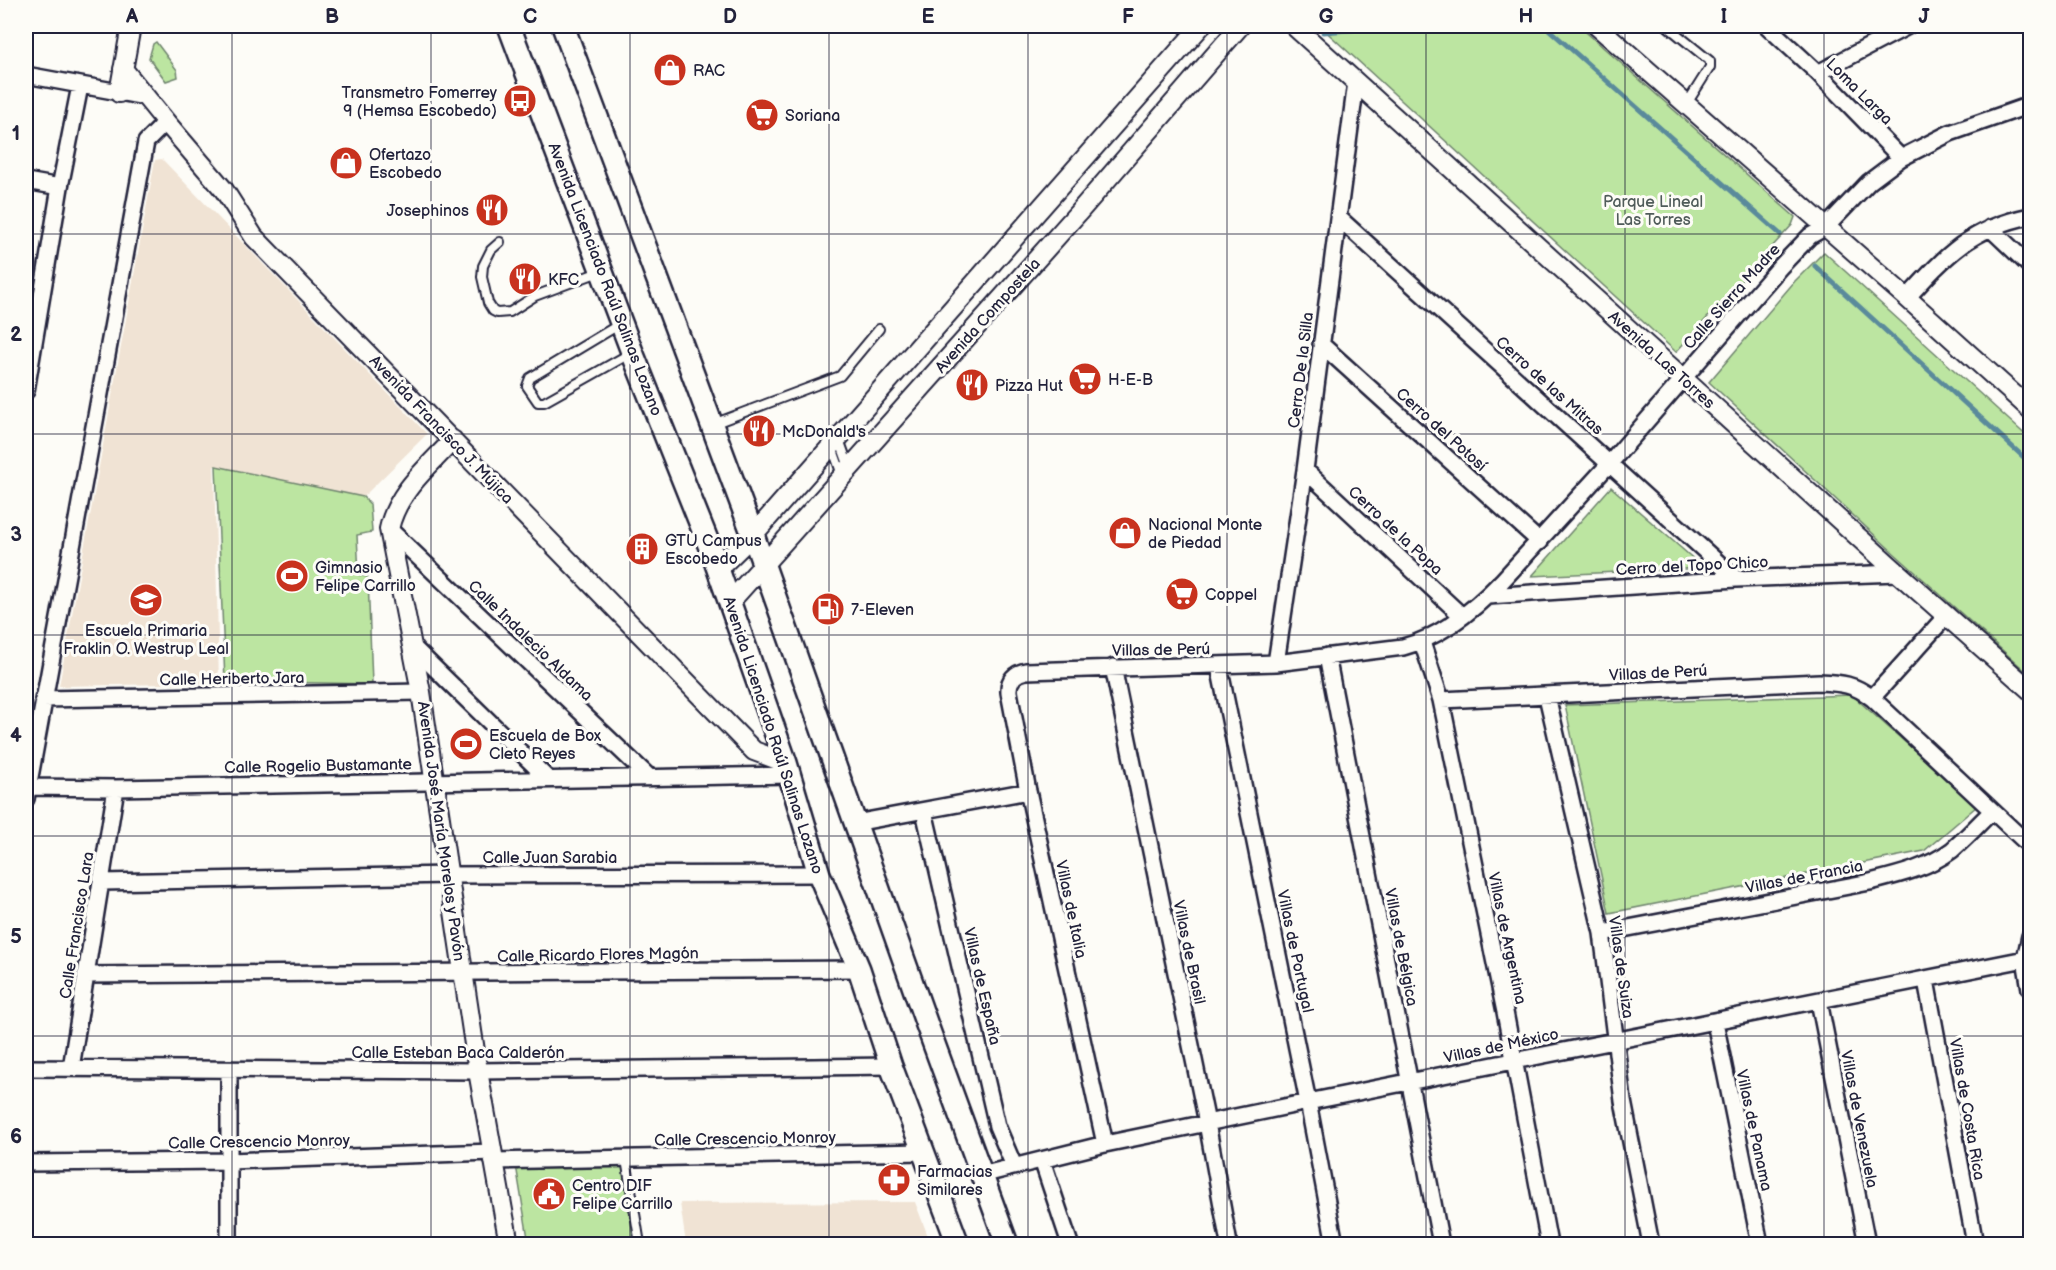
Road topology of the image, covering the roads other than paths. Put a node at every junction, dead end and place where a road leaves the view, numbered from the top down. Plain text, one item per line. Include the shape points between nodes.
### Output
1 (131, 26) edge
2 (509, 26) edge
3 (563, 26) edge
4 (1201, 26) edge
5 (1240, 26) edge
6 (1294, 26) edge
7 (1597, 26) edge
8 (1667, 26) edge
9 (1767, 26) edge
10 (1908, 26) edge
11 (123, 69) junction
12 (1818, 73) junction
13 (26, 75) edge
14 (1356, 82) junction
15 (80, 86) junction
16 (119, 93) junction
17 (146, 97) junction
18 (1686, 105) junction
19 (2031, 105) edge
20 (166, 122) junction
21 (1901, 158) junction
22 (26, 181) edge
23 (60, 187) junction
24 (1056, 193) junction
25 (1078, 213) junction
26 (2031, 216) edge
27 (1338, 218) junction
28 (1826, 227) junction
29 (1990, 228) junction
30 (500, 242) dead end
31 (2031, 266) edge
32 (601, 271) junction
33 (26, 294) edge
34 (41, 296) junction
35 (1907, 298) junction
36 (622, 324) junction
37 (879, 329) dead end
38 (933, 330) junction
39 (1321, 344) junction
40 (956, 349) junction
41 (633, 352) junction
42 (1683, 378) junction
43 (26, 391) edge
44 (2031, 409) edge
45 (712, 424) junction
46 (453, 440) junction
47 (835, 442) junction
48 (1610, 463) junction
49 (1305, 470) junction
50 (846, 473) junction
51 (389, 529) junction
52 (753, 535) junction
53 (1539, 542) junction
54 (763, 567) junction
55 (718, 569) junction
56 (1898, 573) junction
57 (1736, 579) junction
58 (1488, 596) junction
59 (730, 602) junction
60 (1947, 615) junction
61 (1462, 616) junction
62 (1422, 642) junction
63 (412, 646) junction
64 (1327, 656) junction
65 (1276, 663) junction
66 (1219, 666) junction
67 (1113, 668) junction
68 (1010, 681) joint
69 (2031, 690) edge
70 (421, 692) junction
71 (1546, 696) junction
72 (1872, 698) junction
73 (43, 699) junction
74 (1440, 700) junction
75 (788, 769) junction
76 (649, 777) junction
77 (548, 779) junction
78 (434, 781) junction
79 (116, 788) junction
80 (26, 791) edge
81 (1028, 792) junction
82 (924, 811) junction
83 (1992, 811) junction
84 (855, 823) junction
85 (2031, 846) edge
86 (819, 874) junction
87 (449, 875) junction
88 (102, 882) junction
89 (1602, 933) junction
90 (2031, 936) edge
91 (2028, 959) edge
92 (859, 969) junction
93 (463, 974) junction
94 (85, 975) junction
95 (1926, 980) junction
96 (2031, 988) edge
97 (1819, 1001) junction
98 (1715, 1022) junction
99 (1614, 1041) junction
100 (1513, 1060) junction
101 (891, 1066) junction
102 (26, 1068) edge
103 (71, 1068) junction
104 (229, 1070) junction
105 (478, 1071) junction
106 (1410, 1082) junction
107 (1308, 1102) junction
108 (1207, 1123) junction
109 (1105, 1144) junction
110 (923, 1152) junction
111 (494, 1156) junction
112 (626, 1159) junction
113 (1042, 1160) junction
114 (229, 1161) junction
115 (26, 1163) edge
116 (1014, 1166) junction
117 (981, 1175) junction
118 (229, 1245) edge
119 (509, 1245) edge
120 (640, 1245) edge
121 (958, 1245) edge
122 (1007, 1245) edge
123 (1070, 1245) edge
124 (1229, 1245) edge
125 (1335, 1245) edge
126 (1441, 1245) edge
127 (1549, 1245) edge
128 (1651, 1245) edge
129 (1760, 1245) edge
130 (1866, 1245) edge
131 (1975, 1245) edge

1 - 11 street
2 - 32 main road, Avenida Licenciado Raúl Salinas Lozano
3 - 45 main road
4 - 24 street, Avenida Compostela
5 - 25 street, Avenida Compostela
6 - 14 street, Avenida Las Torres
7 - 18 street
8 - 18 lane via 1710,61
9 - 12 street, Loma Larga
10 - 12 street
11 - 16 street
11 - 17 street, Avenida Francisco J. Mújica
12 - 21 street, Loma Larga
13 - 15 street
14 - 27 street, Cerro De la Silla
14 - 42 street, Avenida Las Torres
15 - 16 street
15 - 23 street
16 - 17 street
17 - 20 street, Avenida Francisco J. Mújica
18 - 28 street
19 - 21 street, Calle Sierra Madre via 1950,133
20 - 46 street, Avenida Francisco J. Mújica via 225,190 254,237
20 - 73 street via 146,142
21 - 28 street, Calle Sierra Madre via 1869,182
22 - 23 street
23 - 34 street
24 - 25 street
24 - 38 street, Avenida Compostela
25 - 40 street, Avenida Compostela
26 - 29 street
27 - 39 street, Cerro De la Silla
27 - 48 street, Cerro de las Mitras
28 - 35 street
28 - 42 street, Calle Sierra Madre via 1810,236 1780,267
29 - 31 street
29 - 35 street via 1955,249
30 - 32 lane via 491,250 482,277 488,303 497,313 510,312 535,296
32 - 36 main road, Avenida Licenciado Raúl Salinas Lozano
33 - 34 street
34 - 43 street
35 - 44 street
36 - 41 main road, Avenida Licenciado Raúl Salinas Lozano
36 - 41 lane via 530,378 528,386 538,402 544,402
37 - 45 lane via 840,376
38 - 40 street
38 - 47 street, Avenida Compostela
39 - 49 street, Cerro De la Silla
39 - 53 street, Cerro del Potosí
40 - 50 street, Avenida Compostela
41 - 55 main road, Avenida Licenciado Raúl Salinas Lozano
42 - 48 street, Calle Sierra Madre
42 - 56 street, Avenida Las Torres
45 - 52 main road
46 - 51 street via 402,496
46 - 75 street, Avenida Francisco J. Mújica via 754,750
47 - 50 lane
47 - 52 street, Avenida Compostela
48 - 53 street, Calle Sierra Madre
48 - 57 street, Cerro de las Mitras
49 - 61 street, Cerro de la Popa
49 - 65 street, Cerro De la Silla
50 - 54 street, Avenida Compostela
51 - 63 street, Avenida José María Morelos y Pavón
51 - 76 street, Calle Indalecio Aldama
52 - 54 main road
52 - 55 street, Avenida Compostela
53 - 58 street, Calle Sierra Madre
54 - 59 street, Avenida Compostela
54 - 84 main road
55 - 59 main road, Avenida Licenciado Raúl Salinas Lozano
56 - 57 street, Cerro del Topo Chico
56 - 60 street, Avenida Las Torres
57 - 58 street, Cerro del Topo Chico
58 - 61 street, Calle Sierra Madre
59 - 75 main road, Avenida Licenciado Raúl Salinas Lozano
60 - 69 street, Avenida Las Torres
60 - 72 street
61 - 62 street, Calle Sierra Madre
62 - 64 street, Villas de Perú
62 - 74 street, Villas de Argentina
63 - 70 street, Avenida José María Morelos y Pavón
63 - 77 street
64 - 65 street, Villas de Perú
64 - 106 street, Villas de Bélgica
65 - 66 street, Villas de Perú
66 - 67 street, Villas de Perú
66 - 107 street, Villas de Portugal
67 - 68 street, Villas de Perú via 1026,671
67 - 108 street, Villas de Brasil
68 - 81 street, Villas de Italia
70 - 73 street, Calle Heriberto Jara
70 - 78 street, Avenida José María Morelos y Pavón
71 - 72 street, Villas de Perú via 1820,682 1859,688
71 - 74 street, Villas de Perú
71 - 89 street, Villas de Suiza
72 - 83 street, Villas de Perú
73 - 80 street
74 - 100 street, Villas de Argentina
75 - 76 street, Calle Rogelio Bustamante
75 - 86 main road, Avenida Licenciado Raúl Salinas Lozano
76 - 77 street, Calle Rogelio Bustamante
77 - 78 street, Calle Rogelio Bustamante
78 - 79 street, Calle Rogelio Bustamante
78 - 87 street, Avenida José María Morelos y Pavón
79 - 80 street, Calle Rogelio Bustamante
79 - 88 street, Calle Francisco Lara
81 - 82 street
81 - 109 street, Villas de Italia
82 - 84 street
82 - 116 street, Villas de España via 997,1126
83 - 85 street, Villas de Perú
83 - 89 street, Villas de Francia via 1951,850 1904,874
84 - 117 main road
86 - 87 street, Calle Juan Sarabia
86 - 92 main road, Avenida Licenciado Raúl Salinas Lozano
87 - 88 street, Calle Juan Sarabia
87 - 93 street, Avenida José María Morelos y Pavón
88 - 94 street, Calle Francisco Lara
89 - 99 street, Villas de Suiza
90 - 91 street
91 - 95 street, Villas de México
91 - 96 street
92 - 93 street, Calle Ricardo Flores Magón
92 - 101 main road, Avenida Licenciado Raúl Salinas Lozano
93 - 94 street, Calle Ricardo Flores Magón
93 - 105 street, Avenida José María Morelos y Pavón
94 - 103 street, Calle Francisco Lara
95 - 97 street, Villas de México
95 - 131 street, Villas de Costa Rica
97 - 98 street, Villas de México
97 - 130 street, Villas de Venezuela
98 - 99 street, Villas de México
98 - 129 street, Villas de Panama
99 - 100 street, Villas de México
99 - 128 street, Villas de Suiza
100 - 106 street, Villas de México
100 - 127 street, Villas de Argentina
101 - 105 street, Calle Esteban Baca Calderón
101 - 110 main road, Avenida Licenciado Raúl Salinas Lozano
102 - 103 street, Calle Esteban Baca Calderón
103 - 104 street, Calle Esteban Baca Calderón
104 - 105 street, Calle Esteban Baca Calderón
104 - 114 street
105 - 111 street, Avenida José María Morelos y Pavón
106 - 107 street, Villas de México
106 - 126 street, Villas de Bélgica
107 - 108 street, Villas de México
107 - 125 street, Villas de Portugal
108 - 109 street, Villas de México
108 - 124 street, Villas de Brasil
109 - 113 street, Villas de México
110 - 112 street, Calle Crescencio Monroy
110 - 121 main road, Avenida Licenciado Raúl Salinas Lozano
111 - 112 street, Calle Crescencio Monroy
111 - 114 street, Calle Crescencio Monroy
111 - 119 street, Avenida José María Morelos y Pavón
112 - 120 lane
113 - 116 street, Villas de México
113 - 123 street
114 - 115 street, Calle Crescencio Monroy
114 - 118 street
116 - 117 street, Villas de México
117 - 122 main road

